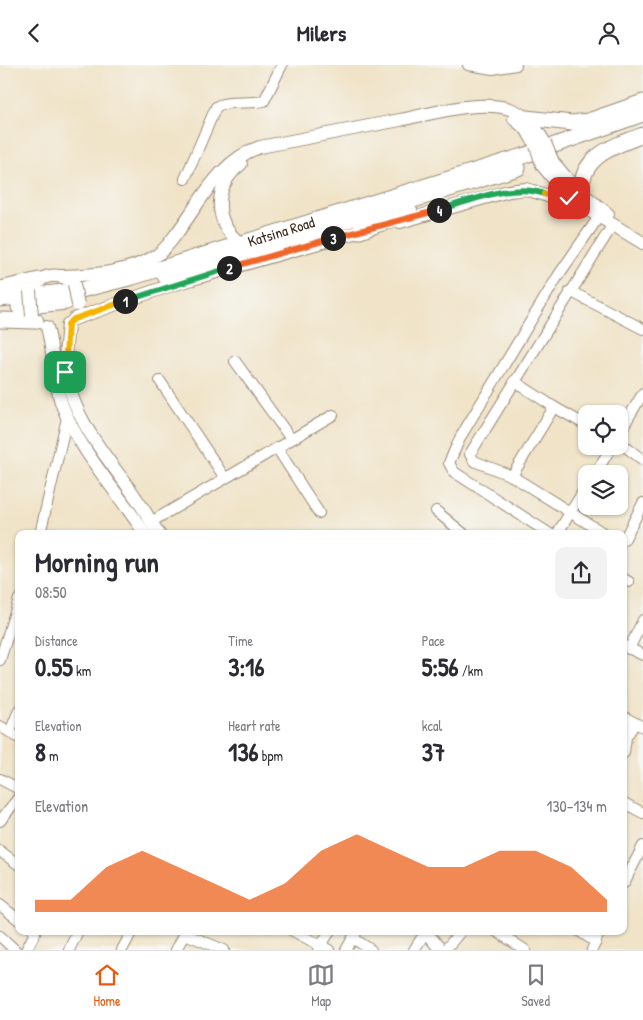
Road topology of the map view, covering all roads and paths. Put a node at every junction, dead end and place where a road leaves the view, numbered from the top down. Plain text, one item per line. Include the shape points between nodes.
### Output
1 (282, 65) edge
2 (468, 65) edge
3 (516, 65) edge
4 (643, 101) edge
5 (643, 114) edge
6 (526, 118) junction
7 (643, 124) edge
8 (643, 135) edge
9 (540, 144) junction
10 (523, 166) junction
11 (184, 179) dead end
12 (582, 201) junction
13 (598, 217) junction
14 (612, 226) junction
15 (360, 231) junction
16 (643, 234) edge
17 (240, 243) junction
18 (643, 243) edge
19 (61, 276) junction
20 (35, 285) junction
21 (0, 289) edge
22 (570, 291) junction
23 (0, 299) edge
24 (0, 309) edge
25 (0, 320) edge
26 (38, 321) junction
27 (71, 321) junction
28 (643, 329) edge
29 (235, 361) dead end
30 (160, 381) dead end
31 (514, 381) junction
32 (489, 391) junction
33 (643, 393) edge
34 (503, 399) junction
35 (554, 407) junction
36 (333, 415) dead end
37 (67, 418) junction
38 (628, 419) edge
39 (578, 420) edge
40 (291, 439) junction
41 (278, 448) junction
42 (628, 449) edge
43 (643, 460) edge
44 (512, 476) junction
45 (225, 478) junction
46 (578, 500) edge
47 (643, 503) edge
48 (436, 511) dead end
49 (570, 512) junction
50 (319, 513) dead end
51 (151, 522) junction
52 (41, 530) edge
53 (142, 530) edge
54 (156, 530) edge
55 (459, 530) edge
56 (543, 530) edge
57 (559, 530) edge
58 (599, 530) edge
59 (627, 534) edge
60 (15, 614) edge
61 (642, 622) edge
62 (627, 646) edge
63 (627, 648) edge
64 (643, 655) edge
65 (0, 660) edge
66 (627, 719) edge
67 (639, 725) edge
68 (0, 726) edge
69 (15, 735) edge
70 (627, 736) edge
71 (0, 779) edge
72 (15, 787) edge
73 (15, 802) edge
74 (627, 805) edge
75 (643, 813) edge
76 (0, 821) edge
77 (643, 846) edge
78 (0, 851) edge
79 (15, 862) edge
80 (632, 870) junction
81 (643, 872) edge
82 (627, 878) edge
83 (0, 905) edge
84 (15, 917) edge
85 (0, 935) edge
86 (34, 935) edge
87 (76, 935) edge
88 (130, 935) edge
89 (184, 935) edge
90 (190, 935) edge
91 (300, 935) edge
92 (328, 935) edge
93 (355, 935) edge
94 (457, 935) edge
95 (502, 935) edge
96 (583, 935) edge
97 (598, 935) edge
98 (419, 938) edge
99 (322, 948) edge
100 (593, 948) edge
101 (15, 950) edge
102 (26, 950) edge
103 (69, 950) edge
104 (122, 950) edge
105 (176, 950) edge
106 (224, 950) edge
107 (346, 950) edge
108 (371, 950) edge
109 (430, 950) edge
110 (443, 950) edge
111 (526, 950) edge

1 - 11 street via 264,101 246,104 224,102 216,107
2 - 3 street via 493,69
4 - 6 highway via 588,121 572,123
5 - 17 highway, Katsina Road via 526,155
6 - 9 main road via 533,124
6 - 19 main road via 502,108 452,110 247,151 222,172 158,255 130,267 98,275
7 - 10 highway, Katsina Road
8 - 12 highway via 596,157 584,169
9 - 12 main road, bridge via 548,163
9 - 17 main road via 512,118 482,115 263,154 238,166 222,189 220,217
10 - 15 highway via 490,186
10 - 24 highway, Katsina Road via 88,299
12 - 13 main road
12 - 15 main road via 526,189 509,191
12 - 16 main road
13 - 14 main road
13 - 32 street via 558,276
14 - 18 main road
14 - 22 street
15 - 27 main road via 171,285
17 - 23 highway, Katsina Road via 81,290
19 - 20 main road via 54,275
19 - 27 main road, bridge via 74,284 78,312
20 - 21 highway
20 - 26 main road, bridge
22 - 28 street
22 - 31 street
25 - 26 highway
26 - 27 main road via 54,328
26 - 37 main road via 53,353 57,385
27 - 51 main road via 65,372 75,405 110,465
29 - 40 street
30 - 45 street
31 - 34 street
31 - 35 street
32 - 34 street
32 - 56 street via 458,443 450,467 493,499
33 - 38 street
34 - 44 street via 470,454 474,461
35 - 39 street
35 - 44 street
36 - 40 street
37 - 52 street
37 - 53 main road
40 - 41 street
41 - 45 street
41 - 50 street
42 - 43 street
44 - 49 street
45 - 51 street
46 - 49 street
47 - 59 street
48 - 55 street
49 - 57 street
49 - 58 street
51 - 54 main road
60 - 65 street
61 - 62 street
63 - 64 street
66 - 67 street
67 - 70 street
68 - 69 street
71 - 72 street
73 - 76 street
74 - 75 street
77 - 80 street
78 - 79 street
80 - 81 street
80 - 82 street
83 - 84 street
85 - 101 street
86 - 102 street
87 - 103 street
88 - 104 street
89 - 105 street
90 - 106 street
91 - 99 street
92 - 99 street
93 - 107 street
93 - 108 street
94 - 110 street
95 - 111 street
96 - 100 street
97 - 100 street
98 - 109 main road
98 - 110 main road

